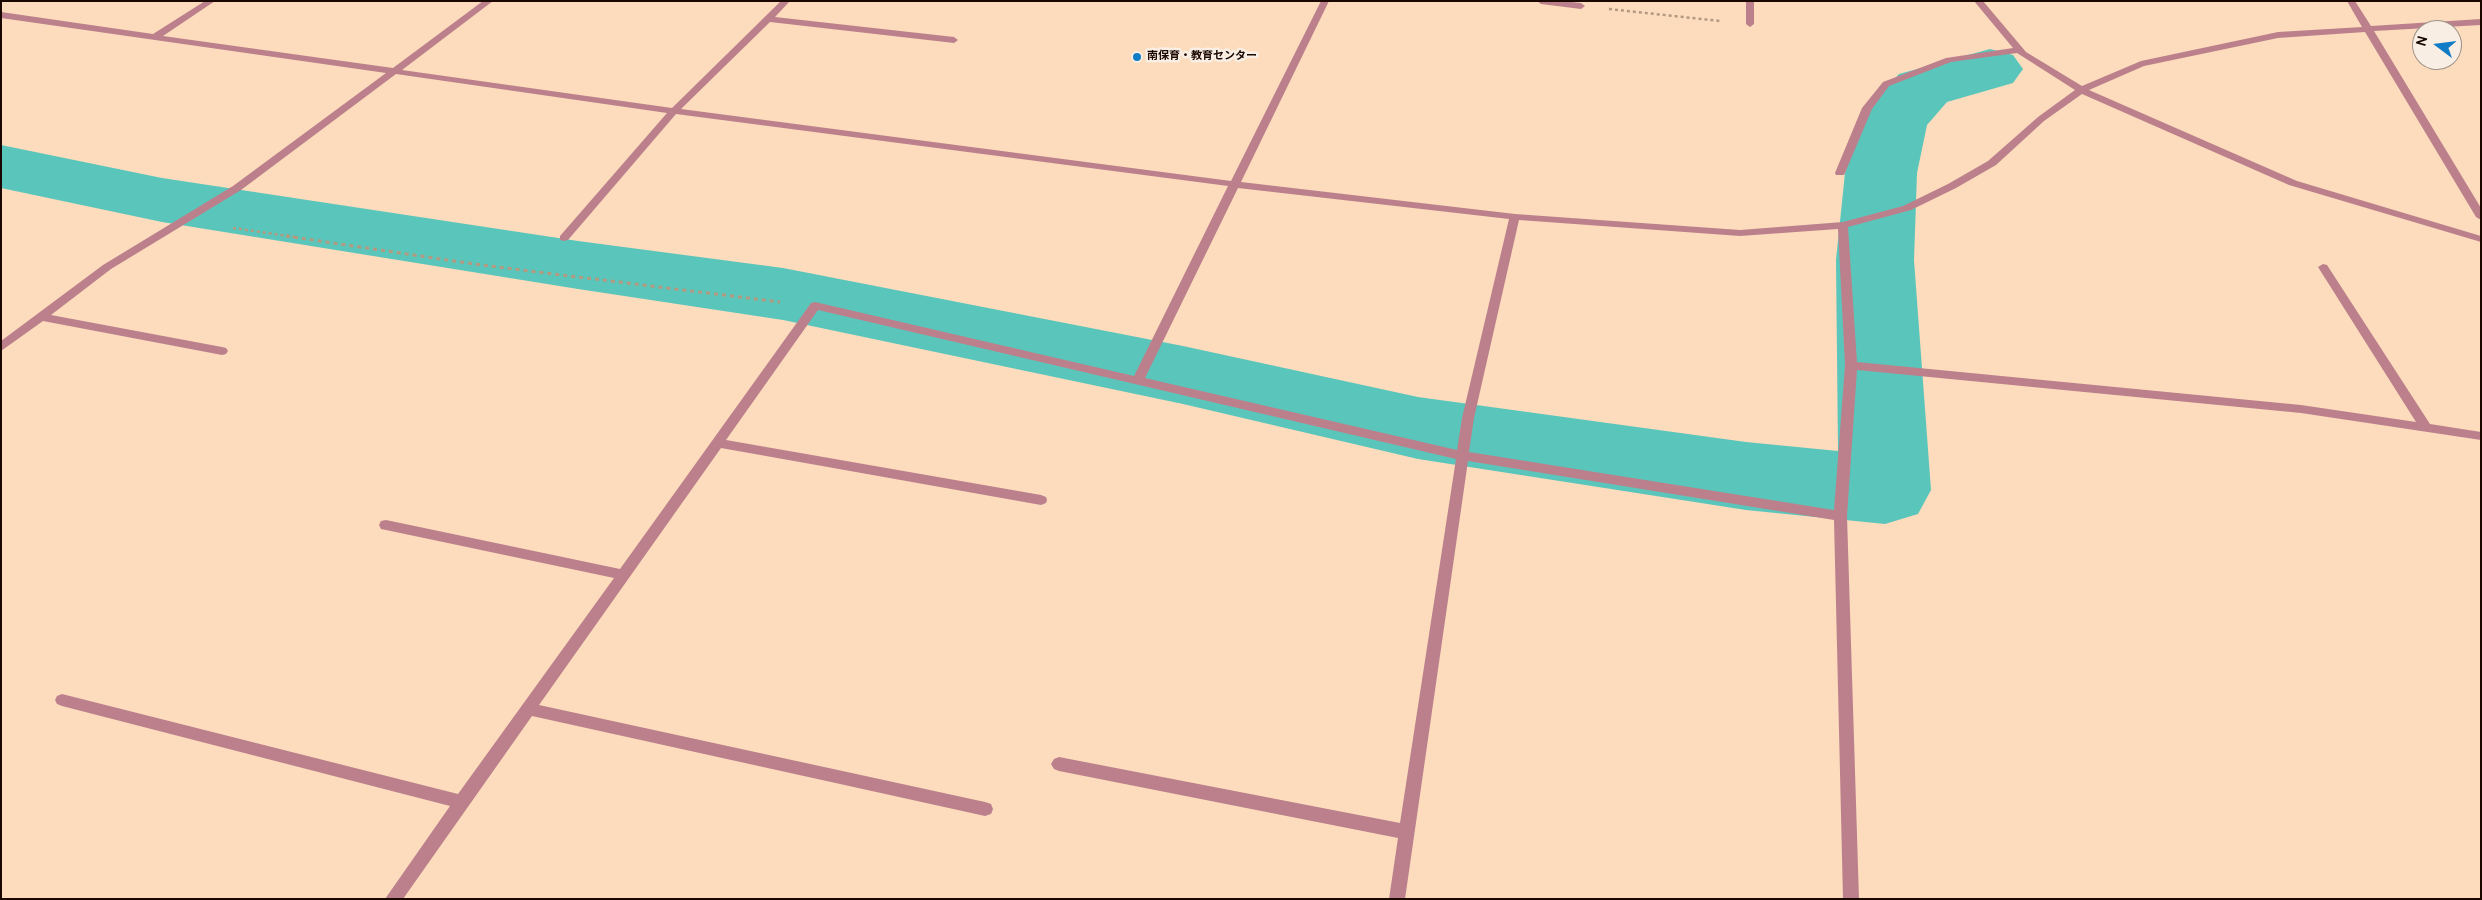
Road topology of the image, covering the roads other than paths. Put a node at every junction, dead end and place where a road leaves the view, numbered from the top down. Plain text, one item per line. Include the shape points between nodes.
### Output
1 (211, 1) edge
2 (489, 1) edge
3 (786, 1) edge
4 (1325, 1) edge
5 (1541, 1) edge
6 (1750, 1) edge
7 (1978, 1) edge
8 (2350, 1) edge
9 (1581, 6) road end
10 (1, 15) edge
11 (769, 19) junction
12 (2481, 22) edge
13 (1750, 24) road end
14 (2367, 28) junction
15 (155, 37) junction
16 (954, 40) dead end
17 (2020, 50) junction
18 (397, 71) junction
19 (2081, 90) junction
20 (674, 112) junction
21 (1840, 174) dead end
22 (1233, 184) junction
23 (1515, 217) junction
24 (2481, 217) edge
25 (1844, 225) junction
26 (564, 238) dead end
27 (2481, 239) edge
28 (2324, 267) dead end
29 (40, 317) junction
30 (1, 347) edge
31 (222, 351) dead end
32 (1851, 365) junction
33 (1138, 381) junction
34 (2426, 428) junction
35 (2481, 436) edge
36 (716, 443) junction
37 (1464, 456) junction
38 (1041, 500) dead end
39 (1840, 516) junction
40 (386, 525) dead end
41 (623, 575) junction
42 (62, 700) dead end
43 (528, 709) junction
44 (1059, 764) dead end
45 (461, 802) junction
46 (985, 809) dead end
47 (1407, 832) junction
48 (392, 899) edge
49 (1397, 899) edge
50 (1851, 899) edge

1 - 15 street
2 - 18 street
3 - 11 street
4 - 22 street
5 - 9 street
6 - 13 street
7 - 17 street
8 - 14 street
10 - 15 street
11 - 16 street
11 - 20 street
12 - 14 street
14 - 19 street via 2278,35 2141,64
14 - 24 street
15 - 18 street
17 - 19 street
17 - 21 street via 1949,60 1886,84 1867,108
18 - 20 street
18 - 29 street via 237,188 107,267
19 - 25 street via 1992,163 1952,186 1907,208
19 - 27 street via 2293,183
20 - 22 street
20 - 26 street
22 - 23 street
22 - 33 street
23 - 25 street via 1740,233
23 - 37 street via 1468,418
25 - 32 street
28 - 34 street
29 - 30 street
29 - 31 street
32 - 34 street via 2300,409
32 - 39 street
33 - 36 street via 815,306
33 - 37 street
34 - 35 street
36 - 38 street
36 - 41 street
37 - 39 street
37 - 47 street
39 - 50 street
40 - 41 street
41 - 43 street
42 - 45 street
43 - 45 street
43 - 46 street
44 - 47 street
45 - 48 street
47 - 49 street

